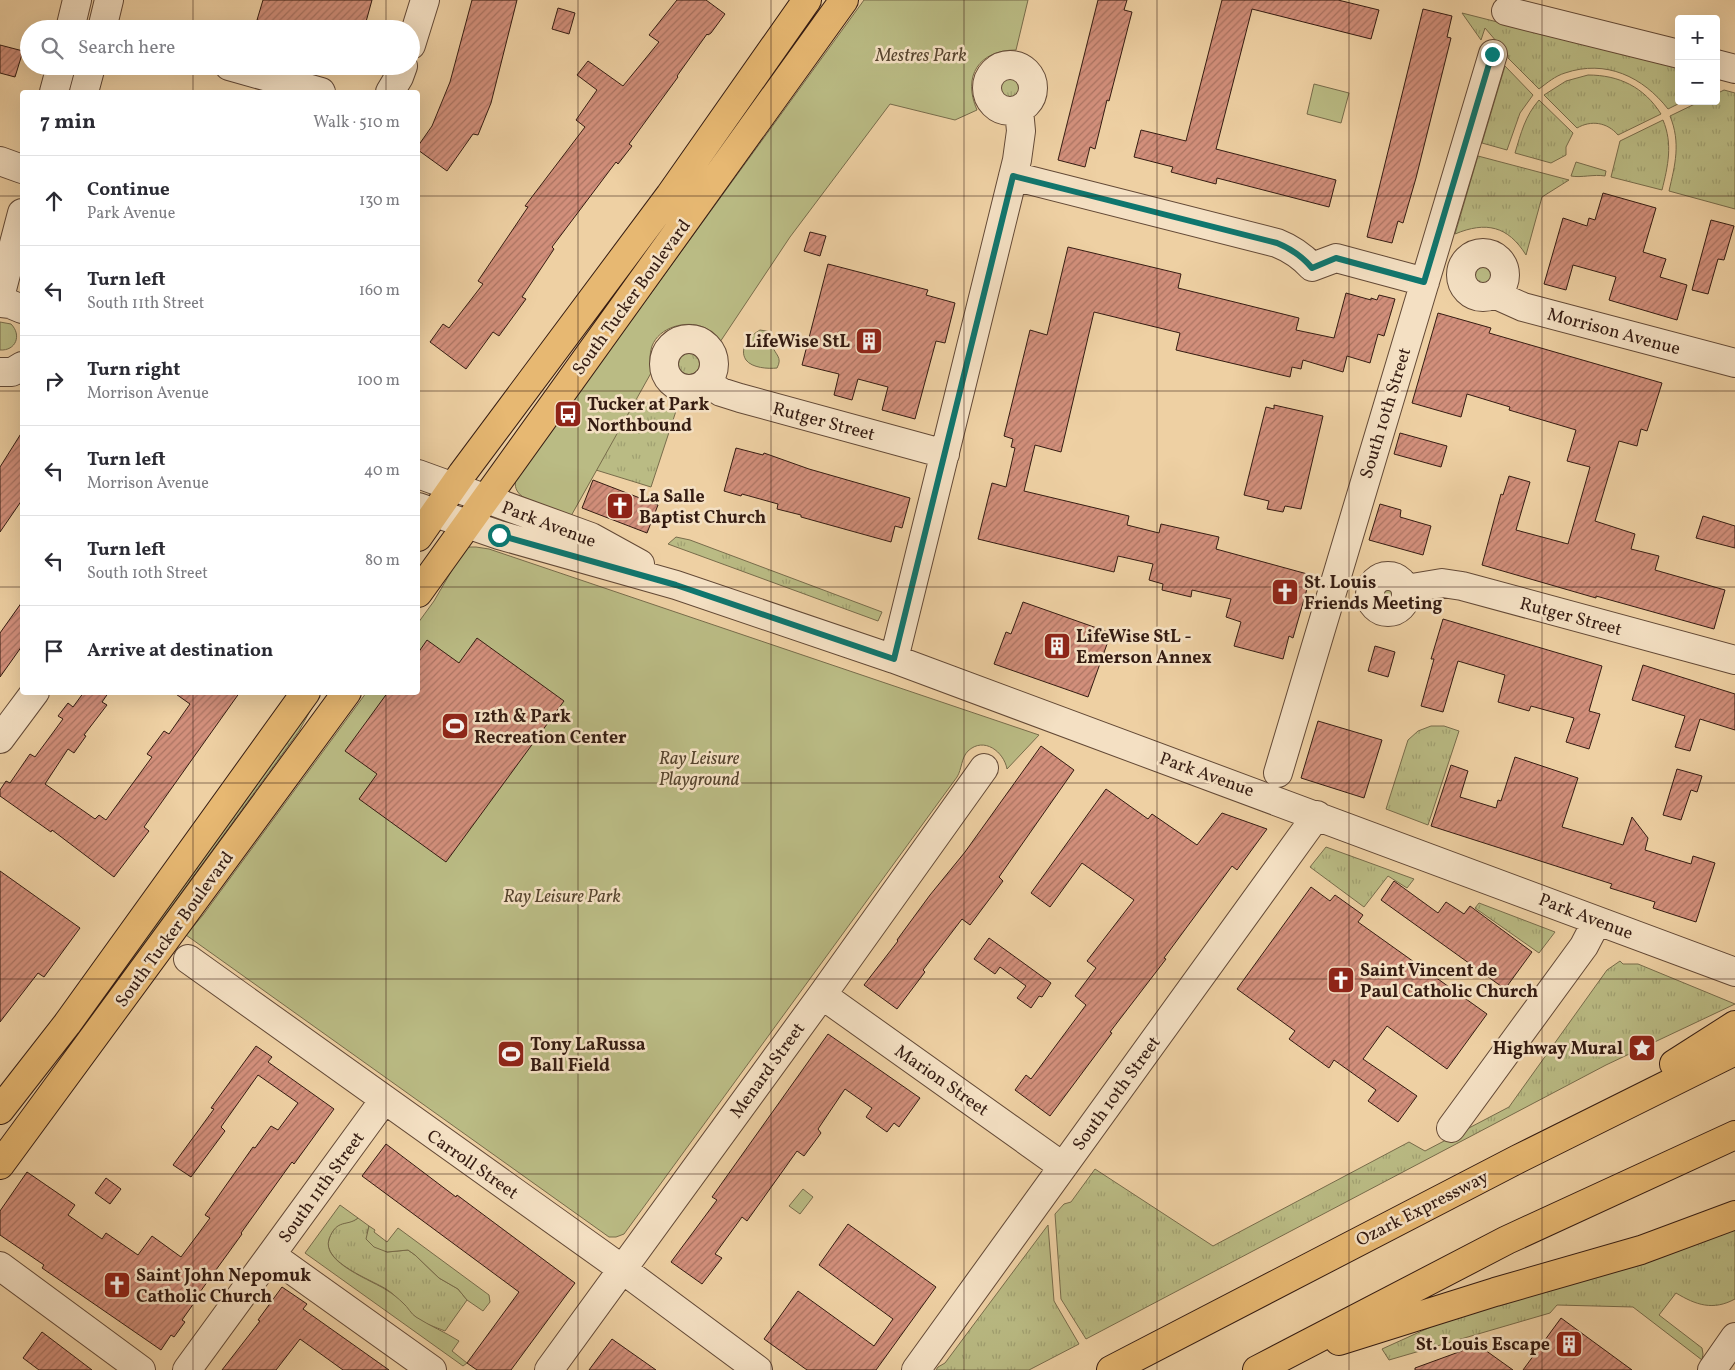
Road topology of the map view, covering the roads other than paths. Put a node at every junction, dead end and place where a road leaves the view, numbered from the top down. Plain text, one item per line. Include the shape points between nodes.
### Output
1 (110, 0) edge
2 (425, 0) edge
3 (807, 0) edge
4 (844, 0) edge
5 (1506, 11) dead end
6 (104, 20) edge
7 (419, 20) edge
8 (1675, 53) edge
9 (1492, 54) dead end
10 (1720, 65) edge
11 (1735, 68) edge
12 (59, 75) edge
13 (89, 75) edge
14 (261, 75) edge
15 (400, 75) edge
16 (55, 90) edge
17 (85, 90) edge
18 (314, 90) edge
19 (391, 90) edge
20 (1019, 110) dead end
21 (0, 161) edge
22 (20, 168) edge
23 (1013, 176) junction
24 (20, 221) edge
25 (1424, 282) junction
26 (1494, 294) dead end
27 (0, 297) edge
28 (0, 304) edge
29 (20, 308) edge
30 (1735, 363) edge
31 (706, 382) dead end
32 (945, 454) junction
33 (420, 475) edge
34 (452, 487) junction
35 (485, 500) junction
36 (426, 510) edge
37 (466, 525) junction
38 (420, 530) edge
39 (676, 585) junction
40 (1406, 589) dead end
41 (420, 590) edge
42 (894, 659) junction
43 (1735, 660) edge
44 (33, 695) edge
45 (304, 695) edge
46 (345, 695) edge
47 (0, 739) edge
48 (984, 768) dead end
49 (1278, 773) dead end
50 (1317, 815) junction
51 (1597, 921) junction
52 (188, 959) dead end
53 (1734, 968) edge
54 (822, 995) junction
55 (1735, 1025) edge
56 (1735, 1051) edge
57 (1700, 1057) junction
58 (384, 1100) junction
59 (0, 1110) edge
60 (1451, 1128) dead end
61 (1735, 1135) edge
62 (0, 1165) edge
63 (1062, 1166) junction
64 (1735, 1215) edge
65 (271, 1256) junction
66 (0, 1266) edge
67 (622, 1269) junction
68 (1735, 1337) edge
69 (1264, 1366) edge
70 (141, 1370) edge
71 (188, 1370) edge
72 (432, 1370) edge
73 (549, 1370) edge
74 (758, 1370) edge
75 (916, 1370) edge
76 (1111, 1370) edge
77 (1712, 1370) edge

1 - 6 street
2 - 7 street
3 - 34 main road, South Tucker Boulevard via 670,195
4 - 35 main road, South Tucker Boulevard
5 - 8 street
9 - 25 street, South 10th Street
10 - 11 street
12 - 16 street
13 - 17 street
14 - 18 street
15 - 19 street
20 - 23 street via 1020,141
21 - 22 street
23 - 25 street via 1277,243 1291,248 1312,268 1336,258
23 - 32 street
24 - 27 street
25 - 49 street, South 10th Street
26 - 30 street, Morrison Avenue via 1523,307
28 - 29 street
31 - 32 street, Rutger Street via 721,392 740,398
32 - 42 street
33 - 34 street, Park Avenue
34 - 35 street, Park Avenue
34 - 36 main road, South Tucker Boulevard
35 - 37 main road, South Tucker Boulevard
35 - 39 street, Park Avenue via 591,537
36 - 37 street, Park Avenue
36 - 38 main road, South Tucker Boulevard
37 - 39 street, Park Avenue
37 - 41 main road, South Tucker Boulevard
39 - 42 street, Park Avenue
40 - 43 street, Rutger Street via 1442,583 1462,586
42 - 50 street, Park Avenue
44 - 47 street
45 - 59 main road, South Tucker Boulevard via 67,1024
46 - 62 main road, South Tucker Boulevard
48 - 54 street, Menard Street
50 - 51 street, Park Avenue
50 - 63 street, South 10th Street
51 - 53 street, Park Avenue
51 - 60 street via 1584,946
52 - 58 street, Carroll Street
54 - 63 street, Marion Street
54 - 67 street, Menard Street
55 - 57 main road
56 - 57 main road, Ozark Expressway
57 - 76 main road, Ozark Expressway via 1622,1106
58 - 65 street, South 11th Street
58 - 67 street, Carroll Street
61 - 69 main road via 1507,1240
63 - 75 street, South 10th Street
64 - 69 main road via 1641,1250 1495,1292
65 - 71 street, South 11th Street
65 - 72 street
66 - 70 street
67 - 73 street, Menard Street
67 - 74 street, Carroll Street
68 - 77 street

